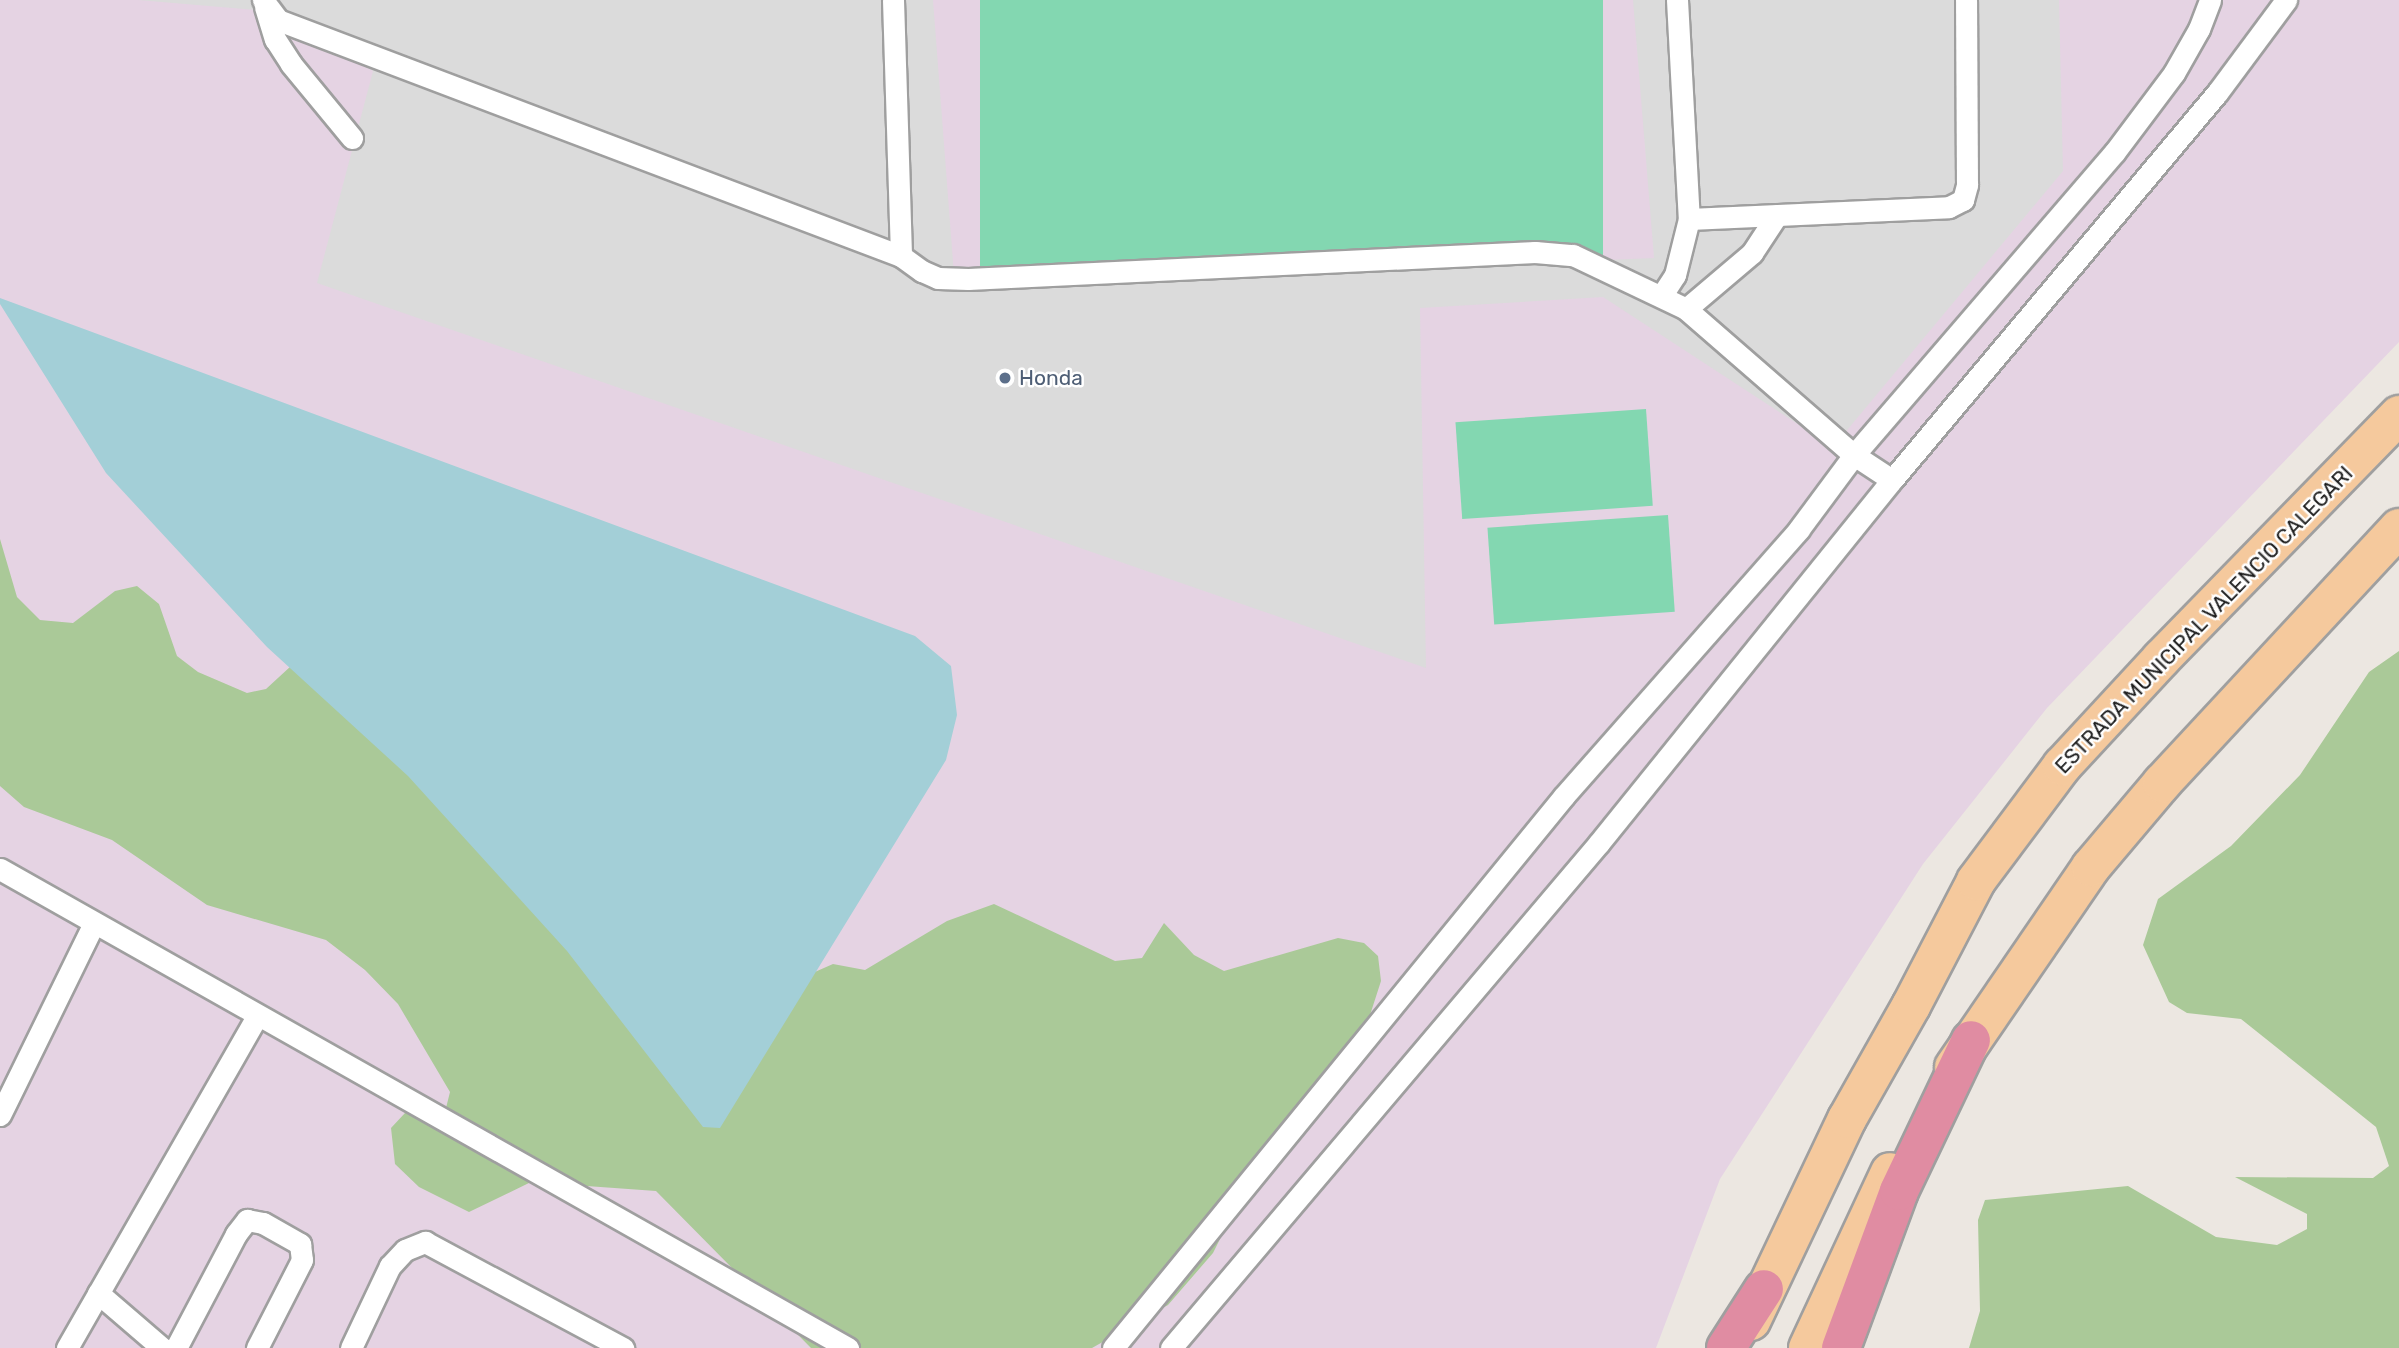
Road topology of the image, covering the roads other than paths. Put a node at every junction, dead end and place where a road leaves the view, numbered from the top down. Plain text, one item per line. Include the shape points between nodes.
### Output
1 (893, 0) edge
2 (1677, 0) edge
3 (1966, 0) edge
4 (2210, 0) edge
5 (2286, 0) edge
6 (264, 2) edge
7 (352, 138) dead end
8 (1777, 215) junction
9 (1689, 219) junction
10 (901, 256) junction
11 (1675, 275) junction
12 (1662, 295) junction
13 (1693, 302) junction
14 (2399, 415) edge
15 (1854, 455) junction
16 (1892, 480) junction
17 (2399, 528) edge
18 (0, 869) edge
19 (94, 923) junction
20 (257, 1016) junction
21 (1971, 1040) junction
22 (0, 1115) edge
23 (1765, 1289) junction
24 (98, 1293) junction
25 (67, 1348) edge
26 (162, 1348) edge
27 (176, 1348) edge
28 (257, 1348) edge
29 (351, 1348) edge
30 (623, 1348) edge
31 (848, 1348) edge
32 (1113, 1348) edge
33 (1171, 1348) edge
34 (1726, 1348) edge
35 (1741, 1348) edge
36 (1808, 1348) edge
37 (1841, 1348) edge

1 - 10 lane
2 - 9 lane
3 - 8 lane via 1968,186 1963,200 1949,207
4 - 15 lane via 2174,73 2114,153
5 - 16 lane via 2217,93
6 - 7 lane via 275,39 291,64
6 - 10 lane via 278,20
8 - 9 lane
8 - 13 lane via 1752,253
9 - 11 lane
10 - 12 lane via 938,278 968,279 1535,252 1573,256
11 - 12 lane
11 - 13 lane
12 - 13 lane
13 - 15 lane
14 - 23 main road, ESTRADA MUNICIPAL VALENCIO CALEGARI via 2062,766 1976,881 1847,1119
15 - 16 lane
15 - 32 lane via 1799,529 1564,796
16 - 33 lane via 1599,843
17 - 21 main road via 2162,783 2091,867
18 - 19 lane
19 - 20 lane
19 - 22 lane
20 - 24 lane
20 - 31 lane
21 - 36 main road via 1896,1160
21 - 37 highway via 1899,1191
23 - 34 highway
23 - 35 main road, ESTRADA MUNICIPAL VALENCIO CALEGARI
24 - 25 lane
24 - 26 lane
27 - 28 lane via 247,1220 263,1223 300,1244 302,1260
29 - 30 lane via 390,1266 405,1251 425,1242

